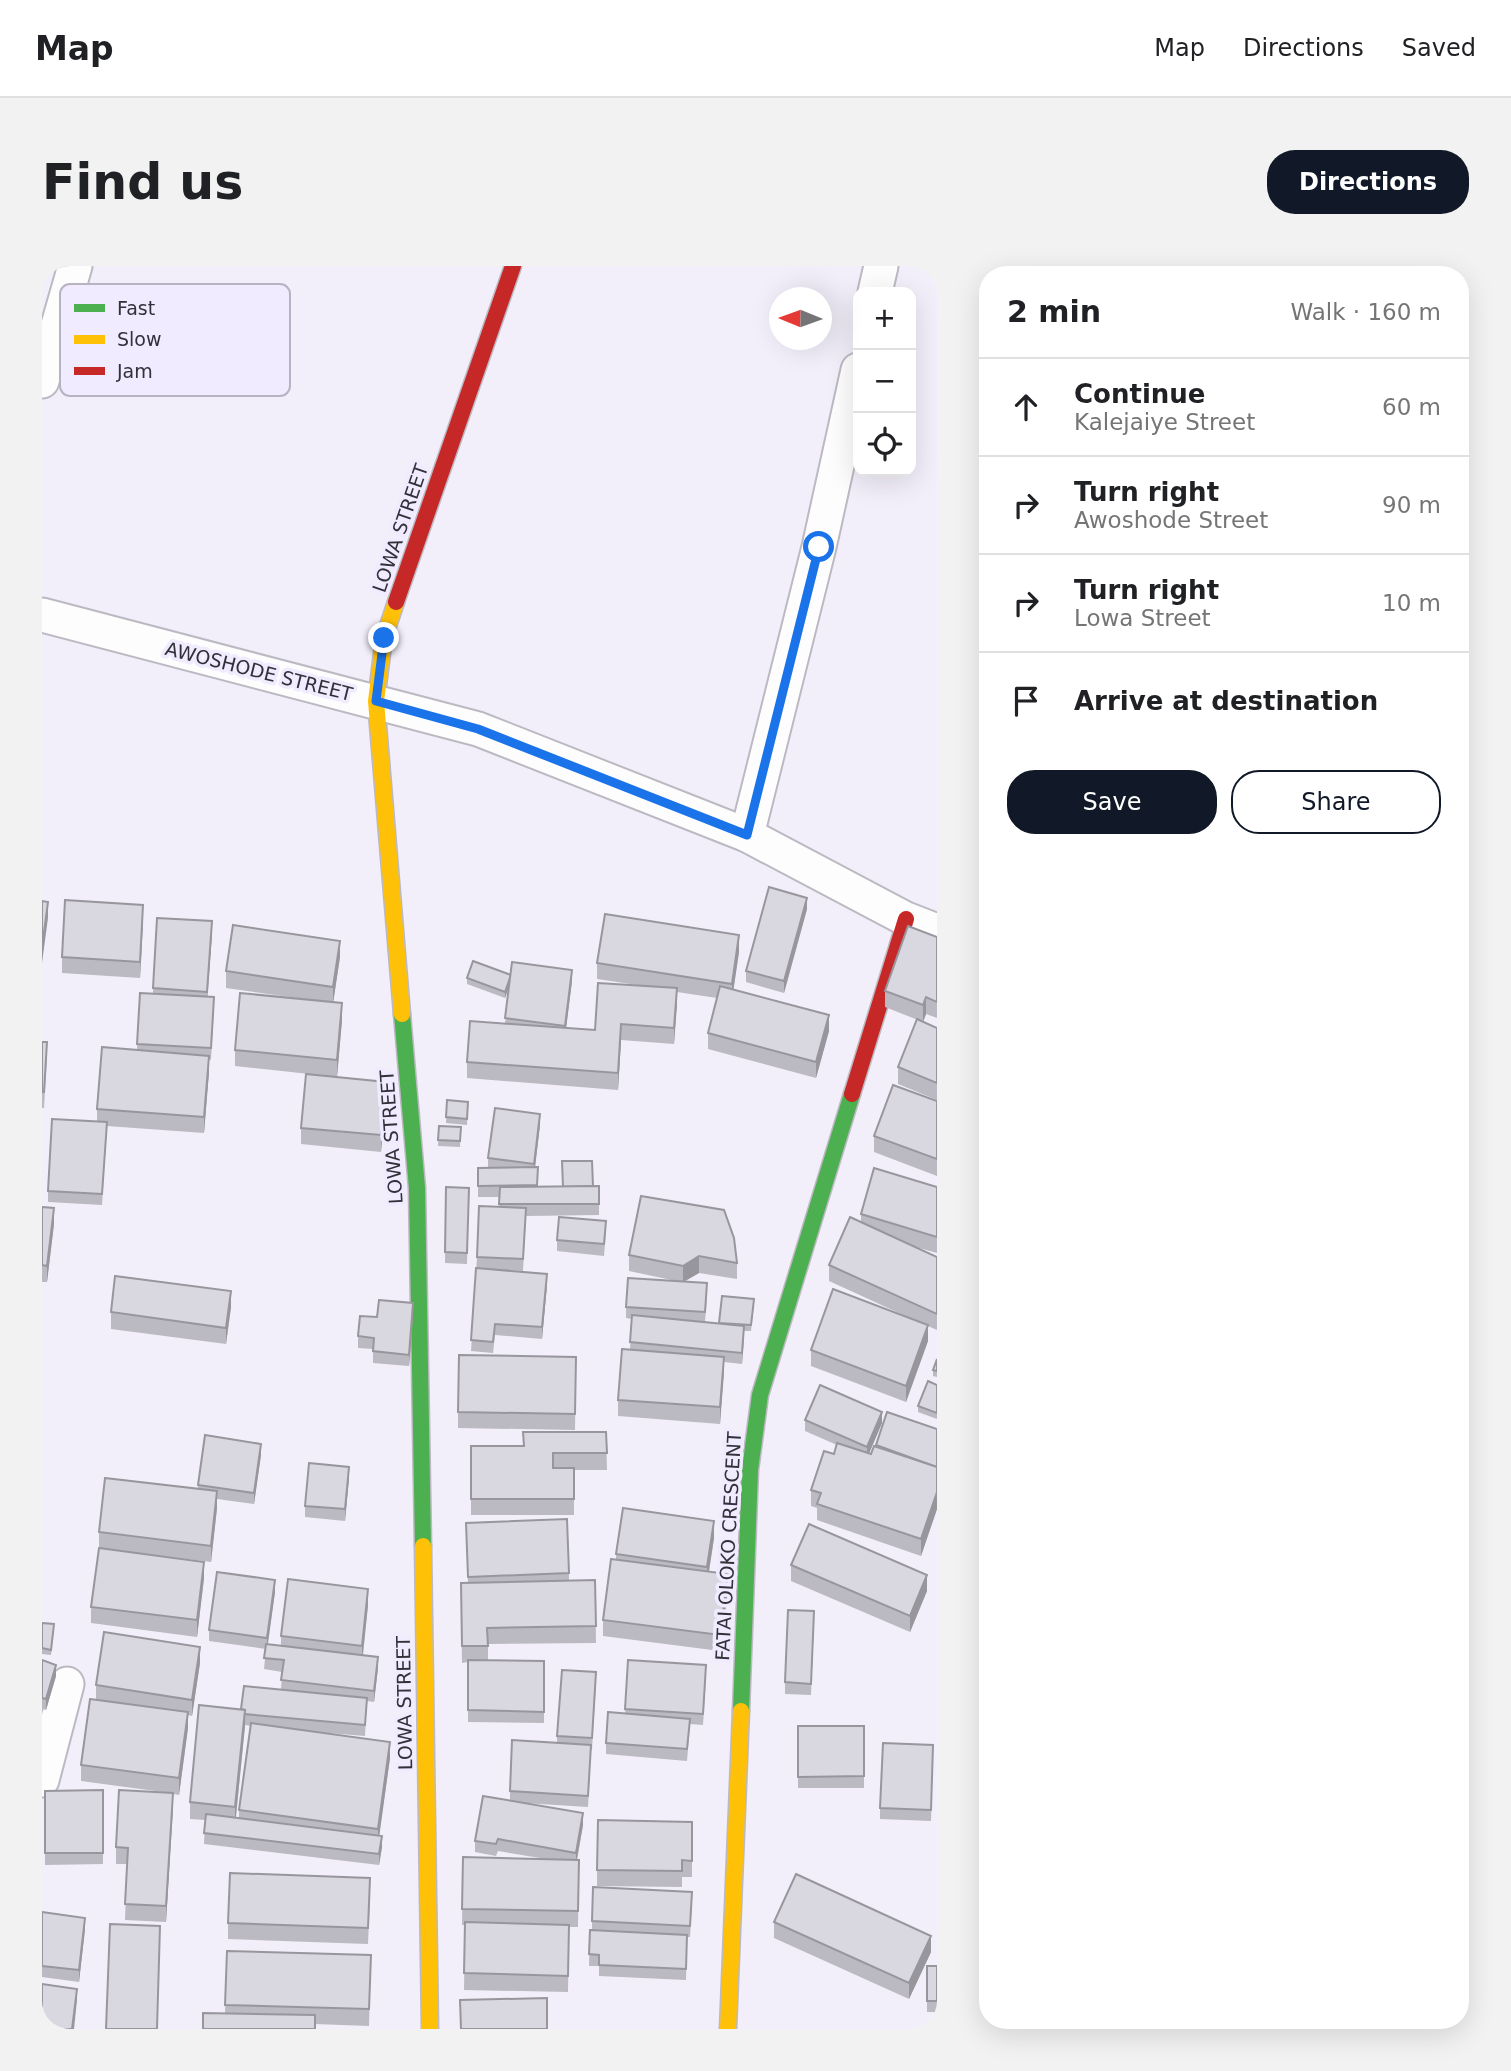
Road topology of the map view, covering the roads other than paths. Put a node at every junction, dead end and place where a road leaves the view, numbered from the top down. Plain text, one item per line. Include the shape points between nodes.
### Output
1 (75, 266) edge
2 (513, 266) edge
3 (881, 266) edge
4 (70, 284) edge
5 (877, 287) edge
6 (60, 318) edge
7 (42, 381) edge
8 (853, 393) edge
9 (42, 615) edge
10 (376, 701) junction
11 (747, 835) junction
12 (906, 919) junction
13 (937, 931) edge
14 (67, 1684) dead end
15 (42, 1780) edge
16 (430, 2029) edge
17 (728, 2029) edge

1 - 4 street
2 - 10 street, LOWA STREET via 384,638
3 - 5 street
6 - 7 street
8 - 11 street
9 - 10 street, AWOSHODE STREET
10 - 11 street, AWOSHODE STREET via 478,729
10 - 16 street, LOWA STREET via 417,1188
11 - 12 street, AWOSHODE STREET
12 - 13 street, AWOSHODE STREET
12 - 17 street, FATAI OLOKO CRESCENT via 760,1395 750,1470
14 - 15 street

